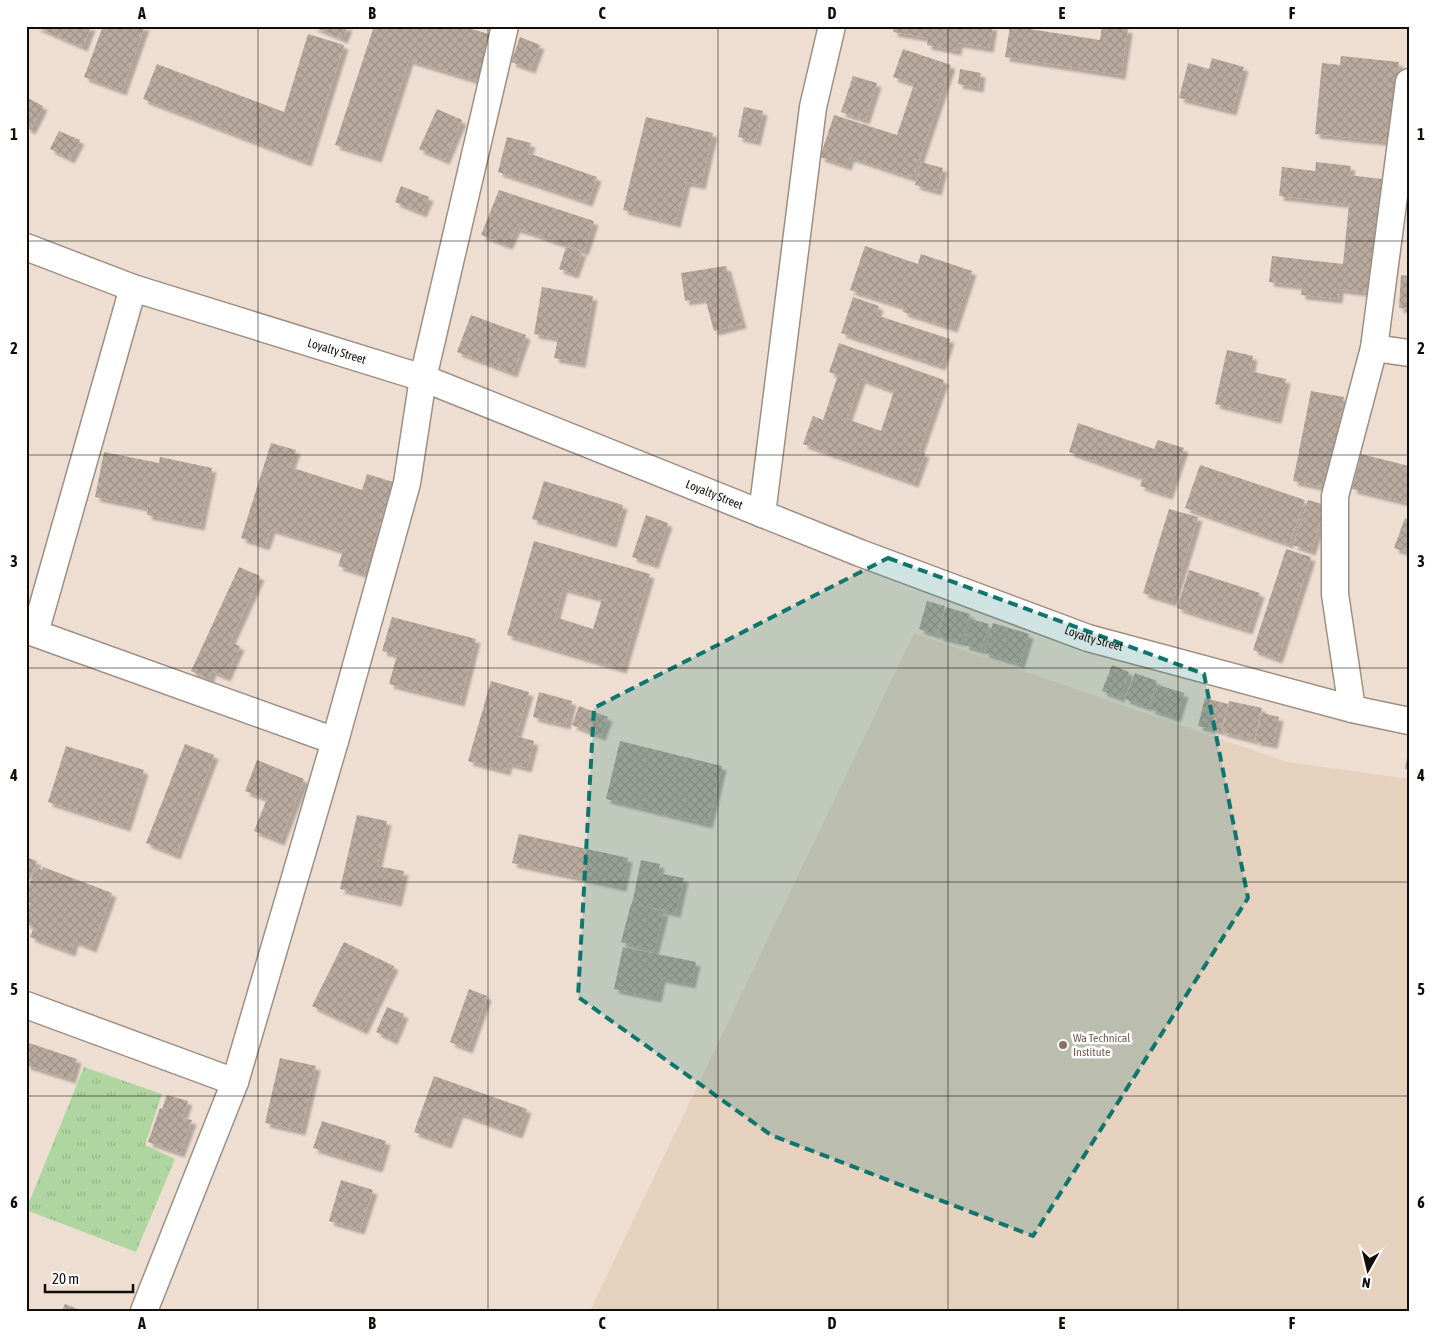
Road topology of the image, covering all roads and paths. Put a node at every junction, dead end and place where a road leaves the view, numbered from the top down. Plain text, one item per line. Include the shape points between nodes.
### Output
1 (506, 26) edge
2 (832, 26) edge
3 (1409, 82) edge
4 (26, 247) edge
5 (133, 288) junction
6 (1374, 348) junction
7 (1409, 353) edge
8 (423, 378) junction
9 (762, 514) junction
10 (30, 632) edge
11 (1352, 709) junction
12 (1409, 721) edge
13 (335, 741) junction
14 (26, 1005) edge
15 (235, 1082) junction
16 (144, 1311) edge

1 - 8 street
2 - 9 street via 813,107
3 - 6 street
4 - 5 street, Loyalty Street
5 - 8 street, Loyalty Street
5 - 10 street
6 - 7 street
6 - 11 street via 1335,496 1335,594
8 - 9 street, Loyalty Street
8 - 13 street via 407,483
9 - 11 street, Loyalty Street via 1088,638
10 - 13 street
11 - 12 street, Loyalty Street
13 - 15 street
14 - 15 street
15 - 16 street

